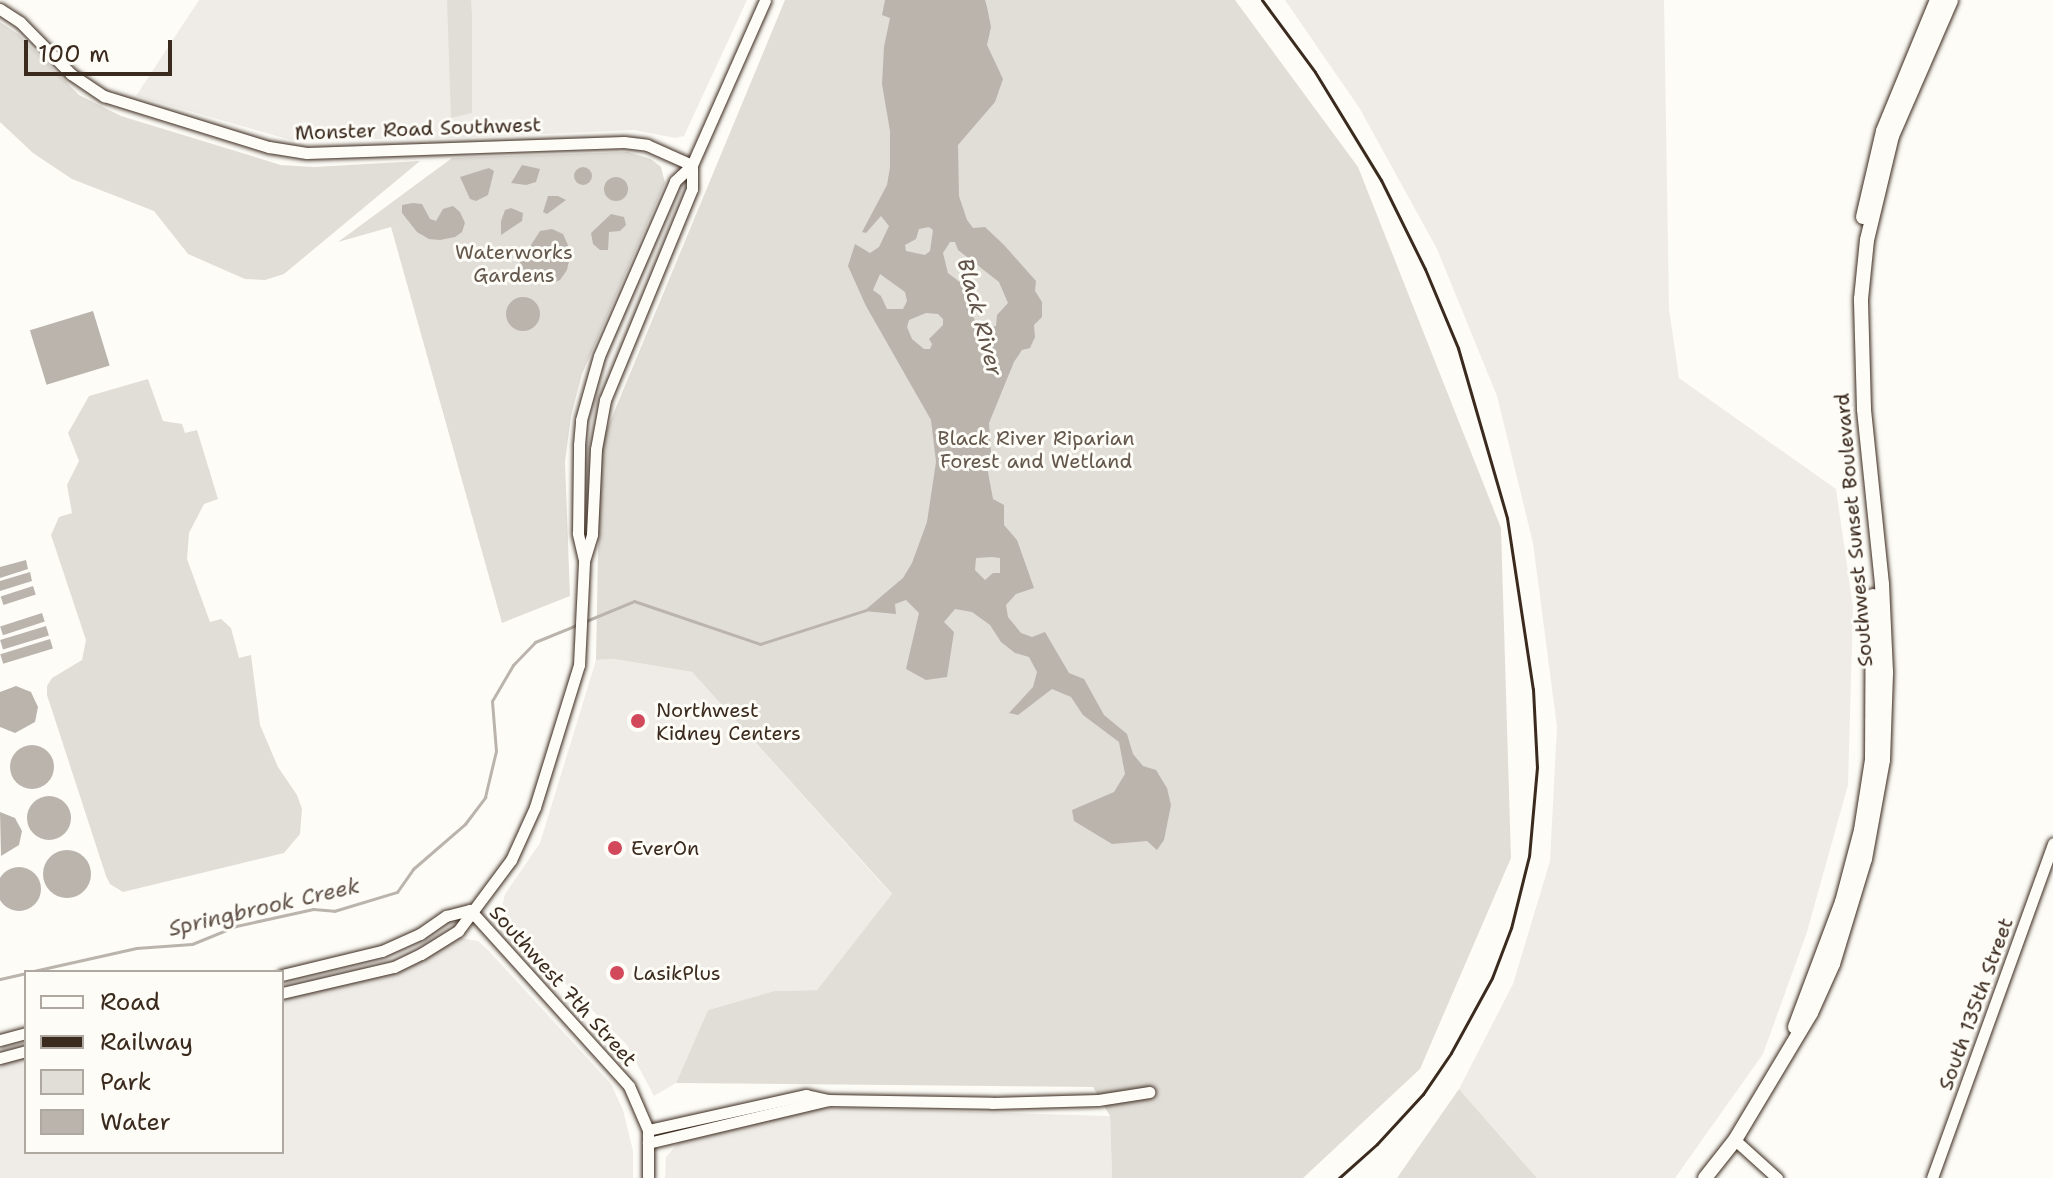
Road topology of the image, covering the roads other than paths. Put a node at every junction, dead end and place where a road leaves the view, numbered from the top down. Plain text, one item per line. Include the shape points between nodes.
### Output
1 (765, 0) edge
2 (1937, 0) edge
3 (1951, 0) edge
4 (0, 9) edge
5 (692, 165) junction
6 (584, 561) junction
7 (2053, 843) edge
8 (470, 910) junction
9 (302, 971) junction
10 (284, 975) edge
11 (284, 981) edge
12 (284, 993) edge
13 (24, 1034) edge
14 (0, 1040) edge
15 (0, 1049) edge
16 (1785, 1054) junction
17 (6, 1056) edge
18 (1149, 1092) dead end
19 (828, 1100) junction
20 (648, 1130) junction
21 (1735, 1140) junction
22 (648, 1143) junction
23 (648, 1178) edge
24 (1705, 1178) edge
25 (1777, 1178) edge
26 (1932, 1178) edge

1 - 5 street
2 - 16 main road, Southwest Sunset Boulevard via 1883,131 1852,294 1854,387 1873,584 1872,760 1842,902
3 - 16 main road, Southwest Sunset Boulevard via 1892,136 1867,240 1861,299 1864,409 1883,598 1883,760 1851,912 1811,1013
4 - 5 street, Monster Road Southwest via 71,74 104,96 269,147 307,153 615,141 647,145
5 - 6 street via 692,189 605,400 596,449 592,534
5 - 6 street via 675,181 599,356 581,420 578,533
6 - 8 street via 579,665 525,833 493,886
7 - 26 street, South 135th Street
8 - 9 street via 446,916 382,951
8 - 12 street via 458,931 394,967
8 - 20 street, Southwest 7th Street via 614,1066 640,1106
9 - 10 street
9 - 11 street
13 - 14 street
15 - 17 street
16 - 21 main road, Southwest Sunset Boulevard
18 - 19 street via 1098,1100 992,1103
19 - 20 street via 806,1095
19 - 22 street
20 - 22 street, Southwest 7th Street
21 - 24 main road, Southwest Sunset Boulevard
21 - 25 street
22 - 23 street, Southwest 7th Street

